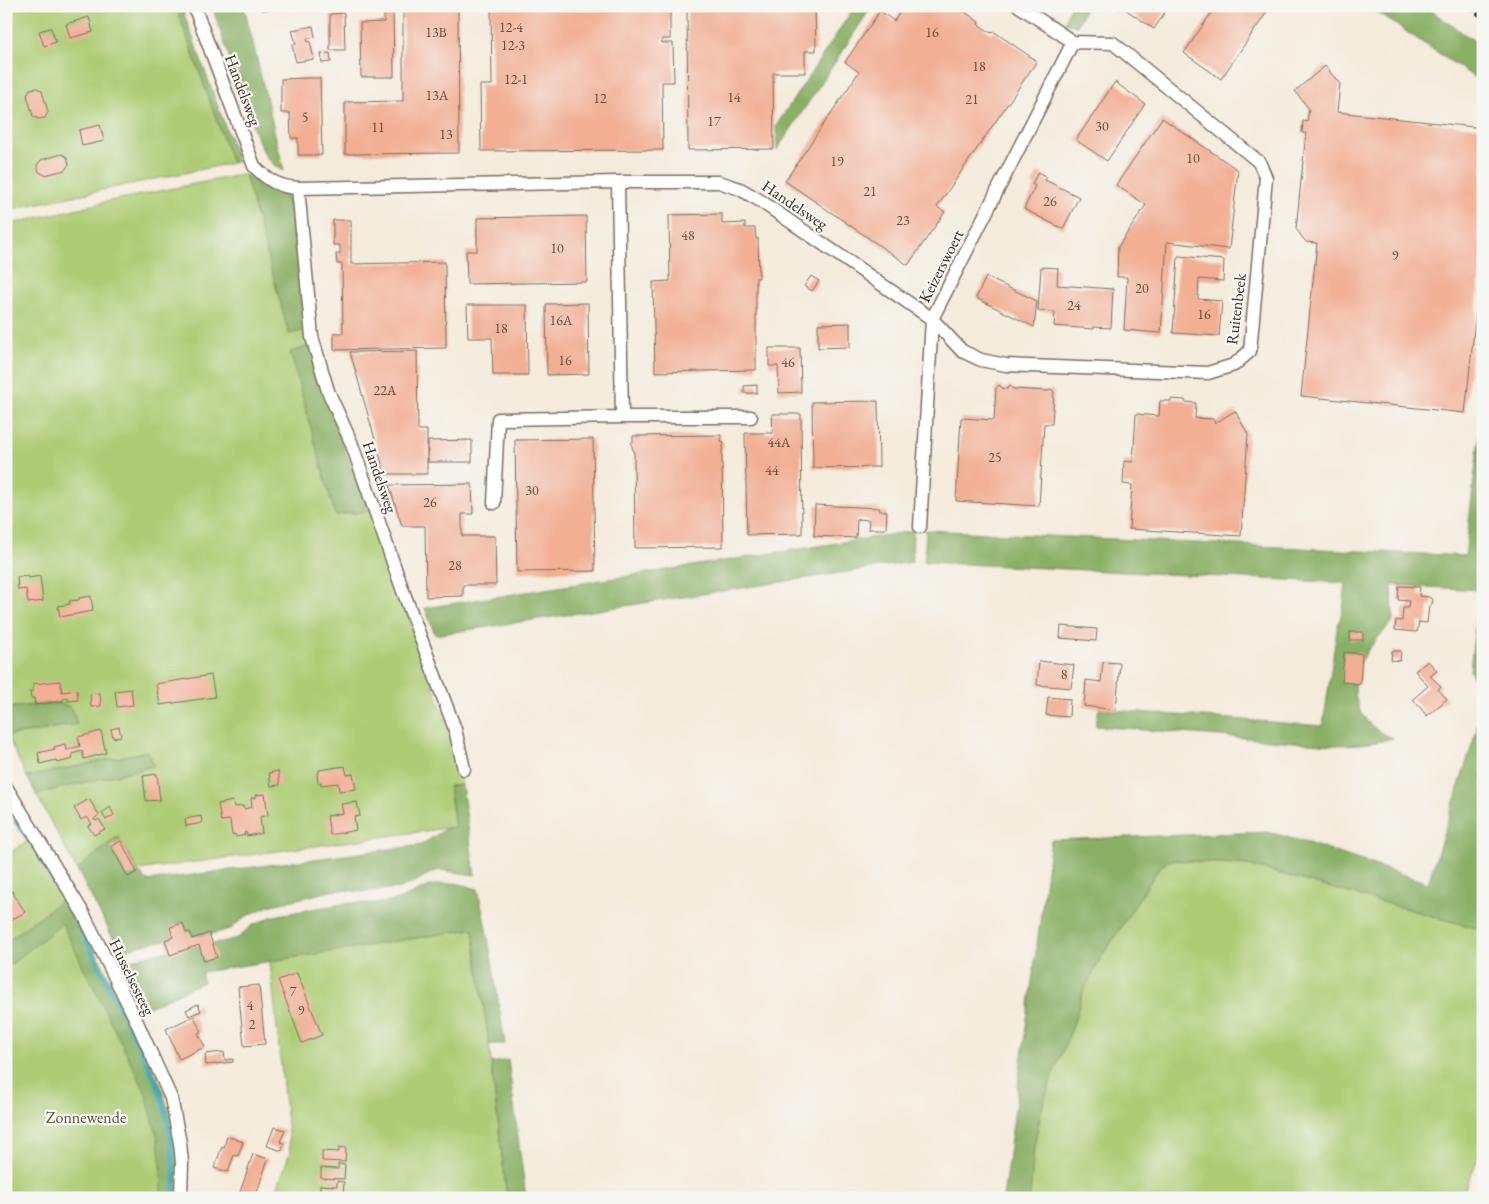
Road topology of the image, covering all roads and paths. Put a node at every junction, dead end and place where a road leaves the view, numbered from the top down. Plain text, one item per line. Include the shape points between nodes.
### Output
1 (194, 6) edge
2 (1019, 6) edge
3 (1073, 42) junction
4 (618, 182) junction
5 (298, 188) junction
6 (932, 319) junction
7 (622, 417) junction
8 (751, 417) dead end
9 (494, 503) dead end
10 (920, 527) dead end
11 (464, 769) dead end
12 (6, 787) edge
13 (181, 1198) edge

1 - 5 street, Handelsweg via 254,166 275,184
2 - 3 street
3 - 6 street, Keizerswoert
3 - 6 street, Ruitenbeek via 1113,43 1259,162 1266,178 1250,351 1234,365 1208,373 1006,365 981,360 962,351
4 - 5 street, Handelsweg
4 - 6 street, Handelsweg via 719,182 740,189
4 - 7 street
5 - 11 street, Handelsweg via 312,337 328,391 351,442 455,729
6 - 10 street, Keizerswoert
7 - 8 street
7 - 9 street via 498,419
12 - 13 street, Husselsesteeg via 83,913 171,1098 180,1143

